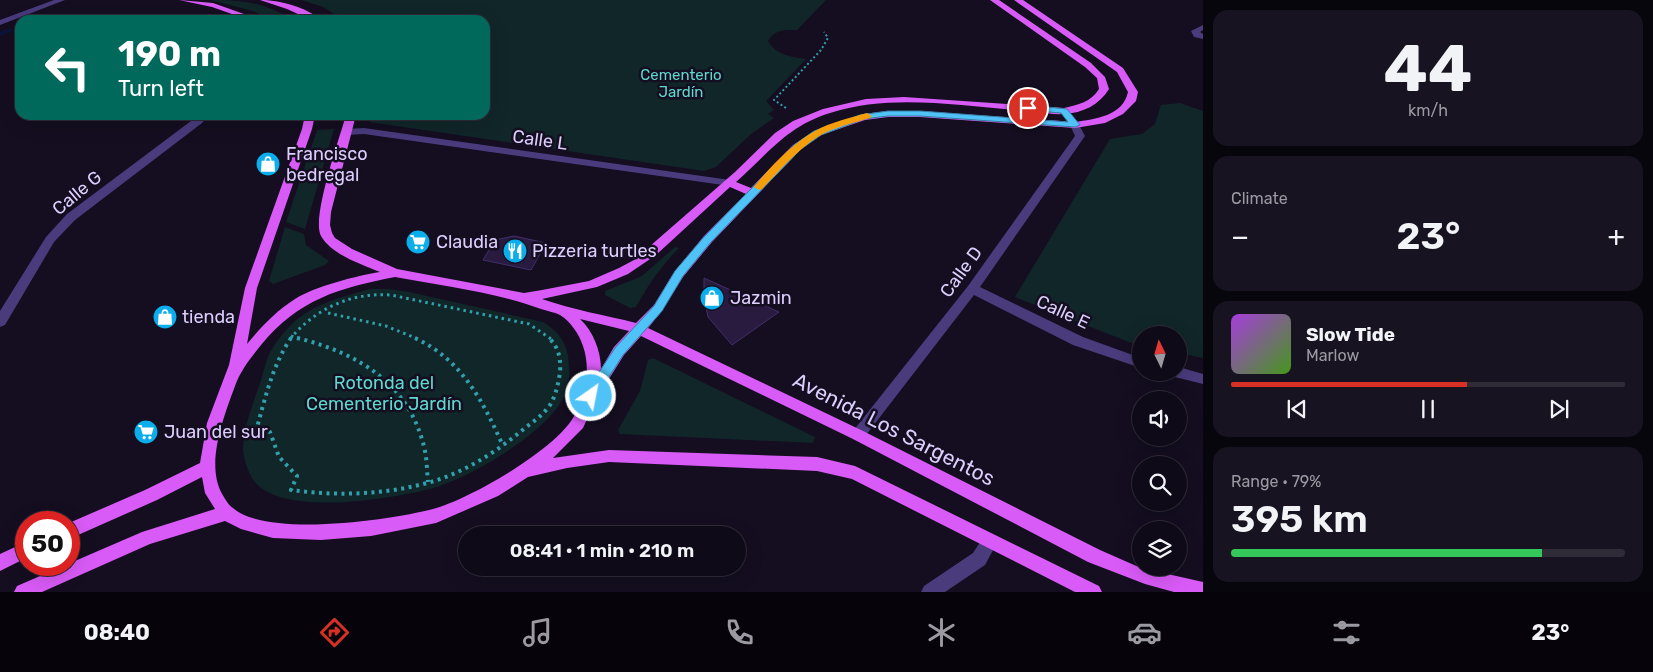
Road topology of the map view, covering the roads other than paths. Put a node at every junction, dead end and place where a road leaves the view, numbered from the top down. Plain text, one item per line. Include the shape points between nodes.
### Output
1 (61, 0) edge
2 (183, 0) edge
3 (264, 0) edge
4 (994, 0) edge
5 (1018, 0) edge
6 (21, 15) edge
7 (242, 15) edge
8 (307, 15) edge
9 (15, 17) edge
10 (0, 23) edge
11 (1203, 27) edge
12 (1203, 38) edge
13 (1064, 110) junction
14 (200, 120) edge
15 (309, 120) edge
16 (350, 120) edge
17 (1075, 125) junction
18 (346, 132) junction
19 (730, 183) junction
20 (753, 193) junction
21 (395, 273) junction
22 (972, 289) junction
23 (522, 297) junction
24 (564, 312) junction
25 (0, 322) edge
26 (639, 329) junction
27 (1132, 360) edge
28 (235, 366) junction
29 (1188, 375) edge
30 (1203, 379) edge
31 (591, 396) junction
32 (858, 435) junction
33 (207, 467) junction
34 (522, 473) junction
35 (226, 513) junction
36 (80, 526) edge
37 (990, 541) junction
38 (15, 556) edge
39 (0, 563) edge
40 (1203, 591) edge
41 (23, 592) edge
42 (930, 592) edge
43 (1093, 592) edge

1 - 6 street
2 - 7 main road
3 - 8 main road
4 - 13 main road via 1088,65 1100,77 1104,89 1099,98 1087,106
5 - 17 main road via 1107,60 1128,81 1133,92 1131,101 1120,112 1102,121
9 - 10 street
11 - 12 street via 1194,30
13 - 17 main road
13 - 19 main road via 903,98 847,104 803,119 770,144
14 - 25 street, Calle G via 71,218 50,240
15 - 28 main road via 251,288
16 - 18 main road
17 - 20 main road via 920,114 863,116 840,124 798,147
17 - 22 street, Calle D via 1080,136
18 - 19 street, Calle L via 364,131
18 - 21 main road via 328,202 326,234 339,247
19 - 20 main road
19 - 23 main road via 650,253 625,270 591,286
20 - 26 main road via 702,246
21 - 23 main road
21 - 28 main road via 353,281 301,301 264,331
22 - 27 street, Calle E via 1078,341
22 - 32 street, Calle D
23 - 24 main road
24 - 26 main road, Avenida Los Sargentos
24 - 31 main road via 583,330 591,348 594,366
26 - 31 main road via 619,351
26 - 32 main road, Avenida Los Sargentos
28 - 33 main road via 214,423
29 - 30 street
31 - 34 main road via 578,424 551,451
32 - 40 main road, Avenida Los Sargentos via 1094,556 1145,576
33 - 35 main road via 213,493
33 - 36 main road
34 - 35 main road via 492,492 436,516 371,528 321,532 273,530 241,522
34 - 37 main road via 567,461 609,456 817,464 855,473
35 - 41 main road via 148,537
37 - 42 street via 980,559
37 - 43 main road
38 - 39 main road

